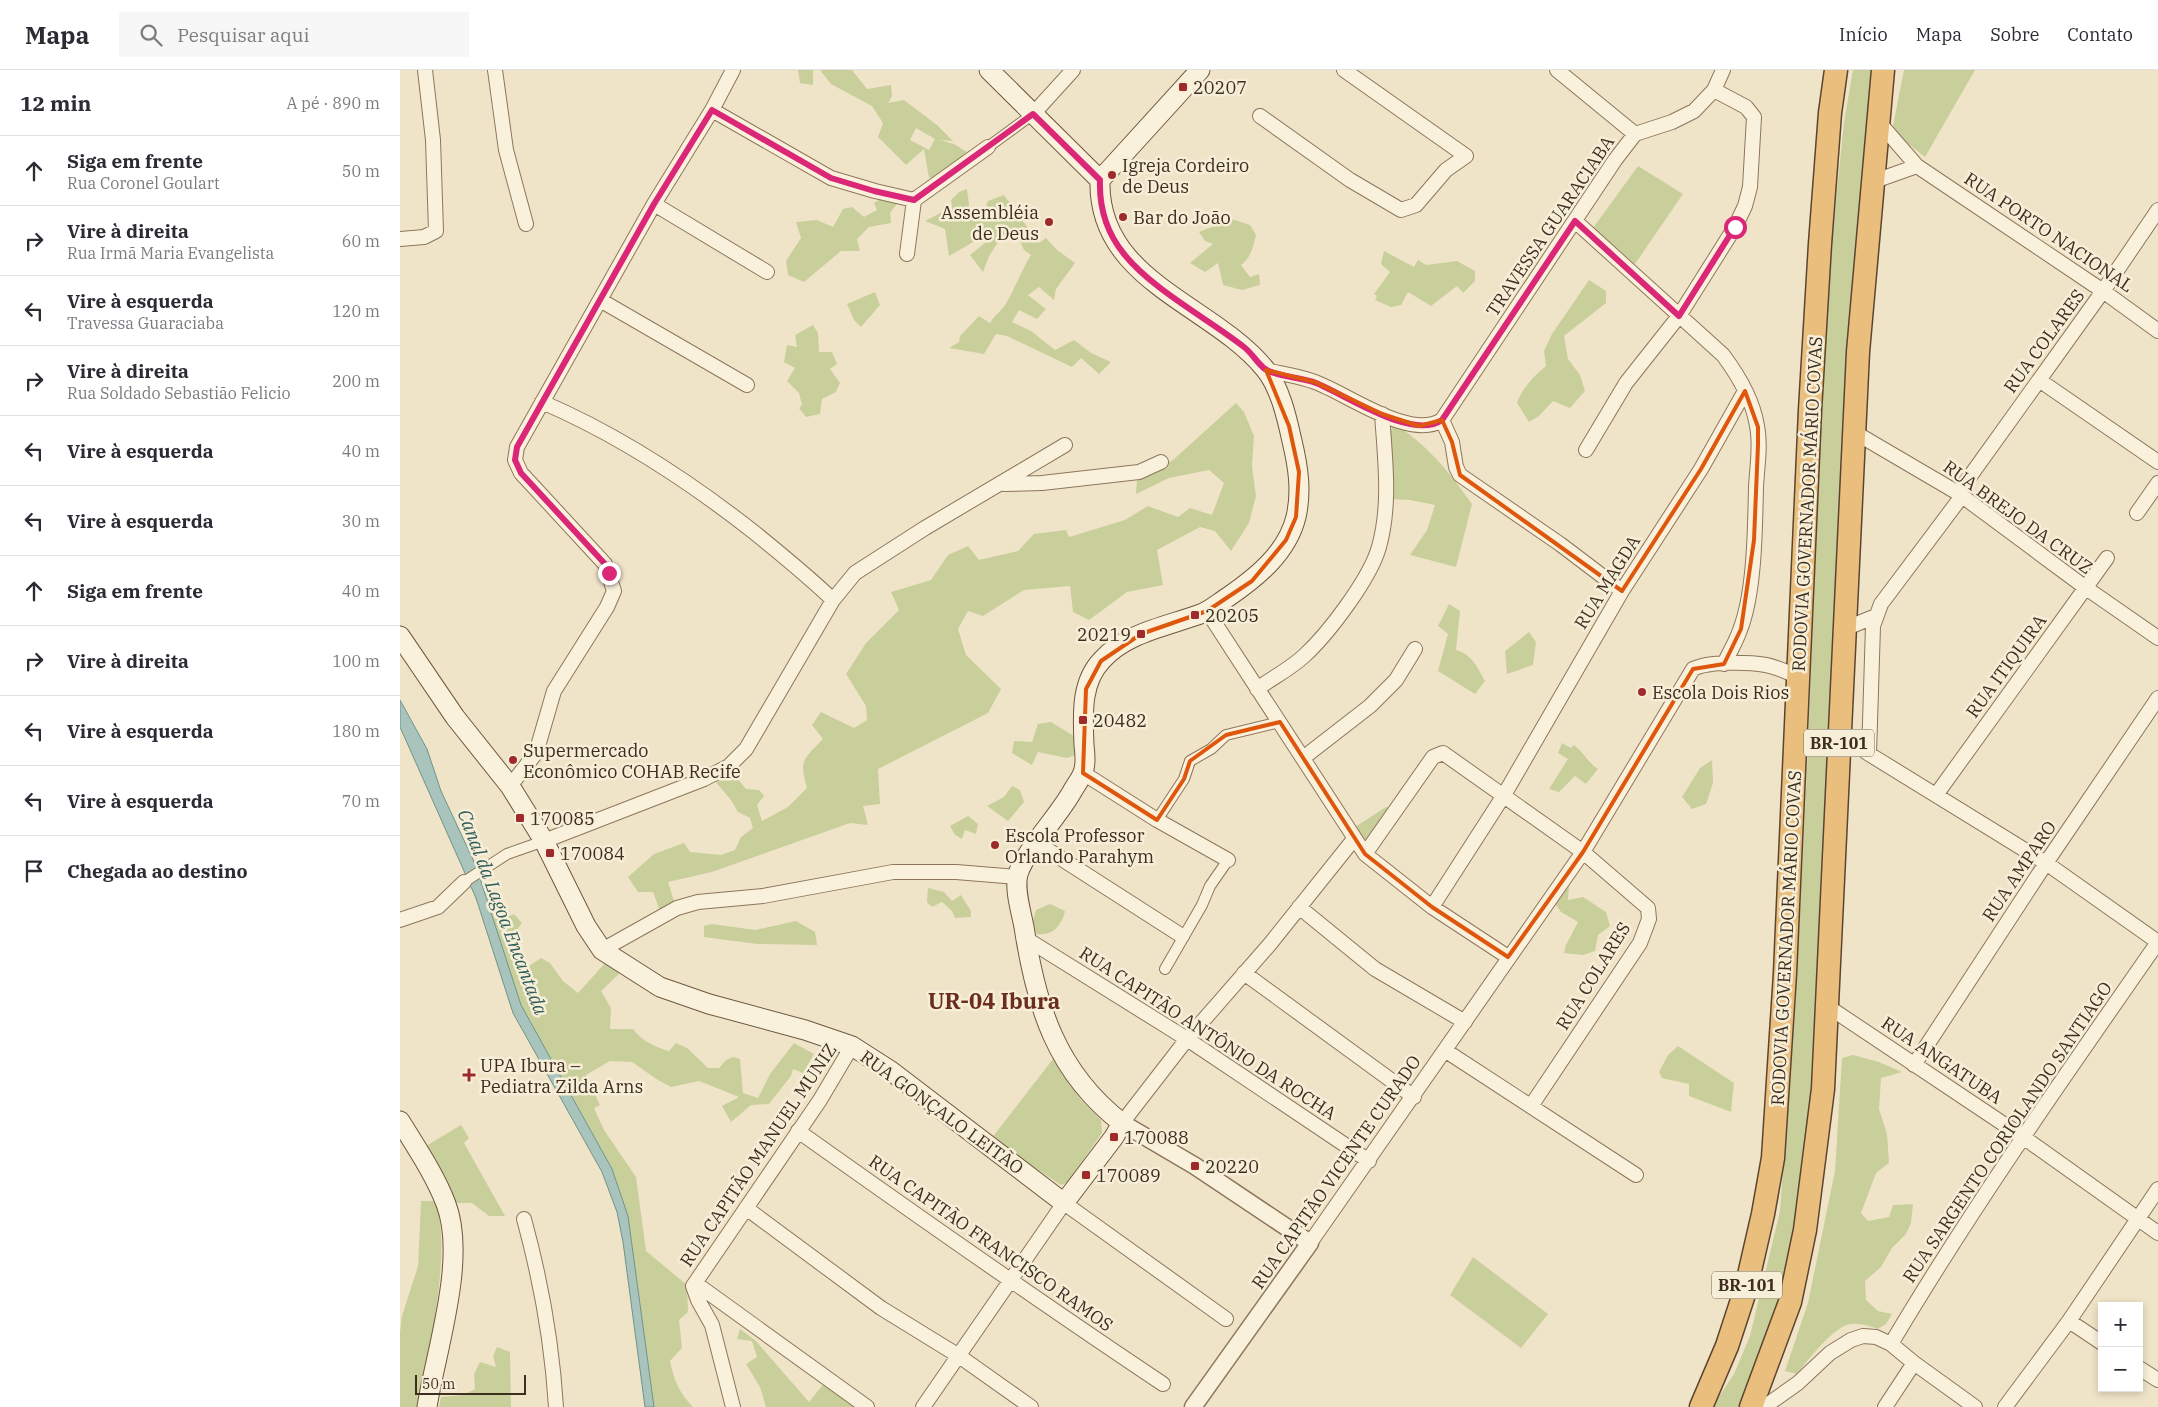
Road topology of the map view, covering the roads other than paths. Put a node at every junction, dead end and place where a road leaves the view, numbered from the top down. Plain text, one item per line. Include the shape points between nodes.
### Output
1 (425, 70) edge
2 (495, 70) edge
3 (733, 70) edge
4 (989, 70) edge
5 (1073, 70) edge
6 (1200, 70) edge
7 (1344, 70) edge
8 (1557, 70) edge
9 (1723, 70) edge
10 (1836, 70) edge
11 (1882, 70) edge
12 (1714, 90) junction
13 (712, 110) junction
14 (1033, 114) junction
15 (1260, 116) dead end
16 (1877, 120) junction
17 (1635, 134) junction
18 (988, 147) joint
19 (1917, 166) junction
20 (1100, 180) junction
21 (1872, 182) junction
22 (914, 200) junction
23 (654, 204) junction
24 (2158, 210) edge
25 (1575, 221) junction
26 (526, 224) dead end
27 (400, 239) edge
28 (907, 254) dead end
29 (767, 272) dead end
30 (2103, 291) junction
31 (600, 300) junction
32 (1679, 316) junction
33 (2158, 331) edge
34 (1266, 370) junction
35 (2039, 380) junction
36 (747, 384) dead end
37 (1745, 391) junction
38 (542, 402) junction
39 (1382, 414) junction
40 (1442, 420) junction
41 (1854, 432) junction
42 (1065, 446) dead end
43 (1586, 450) dead end
44 (1161, 462) dead end
45 (2158, 462) edge
46 (2158, 483) edge
47 (1000, 484) junction
48 (1960, 495) junction
49 (2138, 513) dead end
50 (2107, 558) dead end
51 (2086, 588) junction
52 (1622, 591) junction
53 (833, 600) junction
54 (1207, 611) junction
55 (1876, 616) junction
56 (1844, 630) junction
57 (400, 636) edge
58 (2158, 638) edge
59 (1415, 649) dead end
60 (1724, 664) junction
61 (1800, 678) junction
62 (1257, 689) junction
63 (2158, 698) edge
64 (1280, 722) junction
65 (1839, 732) junction
66 (1870, 754) junction
67 (1303, 758) junction
68 (1083, 773) junction
69 (510, 786) junction
70 (1504, 795) junction
71 (1936, 795) junction
72 (1157, 820) junction
73 (1354, 839) junction
74 (544, 841) junction
75 (1037, 843) junction
76 (1583, 852) junction
77 (1365, 854) junction
78 (1228, 860) joint
79 (2046, 863) junction
80 (1017, 877) junction
81 (464, 882) joint
82 (1299, 906) junction
83 (1432, 907) junction
84 (400, 920) edge
85 (1182, 936) junction
86 (1026, 938) junction
87 (2158, 942) edge
88 (602, 950) junction
89 (1508, 957) junction
90 (1165, 969) dead end
91 (1244, 973) junction
92 (1827, 1006) junction
93 (1465, 1022) junction
94 (1187, 1039) junction
95 (852, 1046) junction
96 (1446, 1051) junction
97 (1914, 1065) junction
98 (1414, 1097) junction
99 (1531, 1106) junction
100 (400, 1121) edge
101 (1122, 1123) junction
102 (798, 1131) junction
103 (2023, 1137) junction
104 (1369, 1160) junction
105 (1636, 1176) dead end
106 (2158, 1189) edge
107 (1064, 1203) junction
108 (746, 1208) junction
109 (524, 1219) dead end
110 (2137, 1220) junction
111 (2158, 1233) edge
112 (1310, 1244) junction
113 (1009, 1281) junction
114 (694, 1283) junction
115 (1226, 1319) dead end
116 (2069, 1321) junction
117 (2098, 1340) edge
118 (1891, 1344) junction
119 (959, 1356) junction
120 (1914, 1363) junction
121 (2143, 1371) edge
122 (2158, 1380) edge
123 (1163, 1384) dead end
124 (428, 1407) edge
125 (556, 1407) edge
126 (733, 1407) edge
127 (867, 1407) edge
128 (923, 1407) edge
129 (1031, 1407) edge
130 (1193, 1407) edge
131 (1701, 1407) edge
132 (1751, 1407) edge
133 (1764, 1407) edge
134 (1885, 1407) edge
135 (1975, 1407) edge
136 (2005, 1407) edge

1 - 27 street via 433,140 436,231 429,236
2 - 26 street via 506,150
3 - 13 street
4 - 14 main road
5 - 14 street
6 - 20 main road
7 - 15 street via 1466,156 1446,170 1416,205 1404,210 1392,206
8 - 17 street
9 - 12 street, TRAVESSA GUARACIABA
10 - 61 highway, RODOVIA GOVERNADOR MÁRIO COVAS / BR-101 via 1830,113 1811,391
11 - 16 highway, BR-101
12 - 17 street, TRAVESSA GUARACIABA via 1687,116
12 - 32 street via 1746,107 1754,117 1750,186 1735,227
13 - 22 street via 831,178
13 - 23 street
14 - 18 street
14 - 20 main road
16 - 19 street, RUA PORTO NACIONAL
16 - 21 highway, BR-101
17 - 25 street, TRAVESSA GUARACIABA
18 - 22 street
19 - 21 street
19 - 30 street, RUA PORTO NACIONAL
20 - 34 main road via 1102,212 1124,255 1142,273 1245,348
21 - 41 highway, BR-101
22 - 28 street
23 - 29 street
23 - 31 street
24 - 30 street, RUA COLARES
25 - 32 street
25 - 40 street, TRAVESSA GUARACIABA
30 - 33 street, RUA PORTO NACIONAL
30 - 35 street, RUA COLARES
31 - 36 street
31 - 38 street
32 - 37 street via 1723,355
32 - 43 street via 1626,383
34 - 39 street via 1315,382
34 - 54 main road via 1274,382 1289,426 1299,472 1296,517 1286,540 1268,566
35 - 45 street
35 - 48 street, RUA COLARES
37 - 52 street, RUA MAGDA via 1701,470
37 - 60 street via 1758,427 1754,540 1741,629
38 - 53 street via 582,419 669,470 760,537
38 - 69 street via 517,447 515,454 521,473 605,564 613,585 613,597 554,691 536,753
39 - 40 street via 1419,426
39 - 62 street via 1387,483 1381,537 1374,563 1320,639 1304,656
40 - 52 street via 1452,442 1457,471
41 - 48 street, RUA BREJO DA CRUZ
41 - 56 highway, BR-101
42 - 47 street
44 - 47 street via 1139,472 1042,483
46 - 49 street
47 - 53 street via 855,574
48 - 51 street, RUA BREJO DA CRUZ
48 - 55 street, RUA COLARES via 1881,604
50 - 51 street, RUA ITIQUIRA
51 - 58 street, RUA BREJO DA CRUZ
51 - 71 street, RUA ITIQUIRA
52 - 70 street, RUA MAGDA
53 - 74 street via 746,749 729,766 663,796
54 - 62 street
54 - 68 main road via 1141,634 1101,661 1086,689
55 - 56 street
55 - 66 street via 1873,626
56 - 65 highway, BR-101
57 - 69 main road, RUA GONÇALO LEITÃO via 455,717
59 - 67 street via 1390,687
60 - 61 street via 1767,666
60 - 76 street, RUA CAPITÃO VICENTE CURADO via 1701,665 1693,669
61 - 131 highway, RODOVIA GOVERNADOR MÁRIO COVAS / BR-101 via 1773,1158 1746,1288 1727,1346
62 - 64 street
63 - 79 street, RUA AMPARO
64 - 67 street
64 - 72 street via 1226,735 1211,749 1190,761 1184,779
65 - 66 street
65 - 92 highway, BR-101
66 - 71 street
67 - 73 street
68 - 72 street
68 - 75 main road
69 - 74 main road, RUA GONÇALO LEITÃO
70 - 76 street, RUA COLARES
70 - 77 street, RUA COLARES via 1443,753 1433,757
70 - 83 street, RUA MAGDA
71 - 79 street
72 - 78 street
73 - 77 street
73 - 82 street
74 - 81 street via 507,854
74 - 88 main road, RUA GONÇALO LEITÃO via 586,926
75 - 80 main road via 1024,858
75 - 85 street
76 - 89 street, RUA CAPITÃO VICENTE CURADO
76 - 99 street, RUA COLARES via 1648,908 1648,920 1640,943
77 - 83 street
78 - 85 street
79 - 87 street
79 - 97 street, RUA AMPARO
80 - 86 main road
80 - 88 street via 956,872 893,872 763,896 698,902 678,908
81 - 84 street via 438,907
82 - 91 street
82 - 93 street via 1375,969
83 - 89 street
85 - 90 street
86 - 94 street, RUA CAPITÃO ANTÔNIO DA ROCHA
86 - 101 main road via 1046,1025 1062,1056 1099,1106
87 - 103 street, RUA SARGENTO CORIOLANDO SANTIAGO
88 - 95 main road, RUA GONÇALO LEITÃO via 660,987
89 - 93 street, RUA CAPITÃO VICENTE CURADO
91 - 94 street
91 - 98 street
92 - 97 street, RUA ANGATUBA
92 - 132 highway, BR-101 via 1823,1089 1805,1230 1790,1302
93 - 96 street, RUA CAPITÃO VICENTE CURADO
94 - 101 street
94 - 104 street, RUA CAPITÃO ANTÔNIO DA ROCHA
95 - 102 street, RUA CAPITÃO MANUEL MUNIZ
95 - 107 main road, RUA GONÇALO LEITÃO via 891,1071
96 - 98 street, RUA CAPITÃO VICENTE CURADO
96 - 99 street
97 - 103 street, RUA ANGATUBA
98 - 104 street, RUA CAPITÃO VICENTE CURADO
99 - 105 street
100 - 124 main road via 446,1204 452,1228 450,1289
101 - 107 main road
101 - 112 street via 1195,1166
102 - 108 street, RUA CAPITÃO MANUEL MUNIZ
102 - 113 street, RUA CAPITÃO FRANCISCO RAMOS
103 - 110 street, RUA ANGATUBA
103 - 118 street, RUA SARGENTO CORIOLANDO SANTIAGO
104 - 112 street, RUA CAPITÃO VICENTE CURADO
106 - 110 street
107 - 113 street
107 - 115 street, RUA GONÇALO LEITÃO
108 - 114 street, RUA CAPITÃO MANUEL MUNIZ
108 - 119 street via 881,1308
109 - 125 street via 549,1330
110 - 111 street, RUA ANGATUBA
110 - 116 street
112 - 130 street, RUA CAPITÃO VICENTE CURADO
113 - 119 street
113 - 123 street, RUA CAPITÃO FRANCISCO RAMOS
114 - 126 street via 694,1292 712,1325
114 - 127 street
116 - 117 street
116 - 136 street
118 - 120 street
118 - 133 street via 1876,1337 1863,1336 1851,1340 1830,1353 1798,1383
119 - 128 street
119 - 129 street
120 - 134 street
120 - 135 street
121 - 122 street

